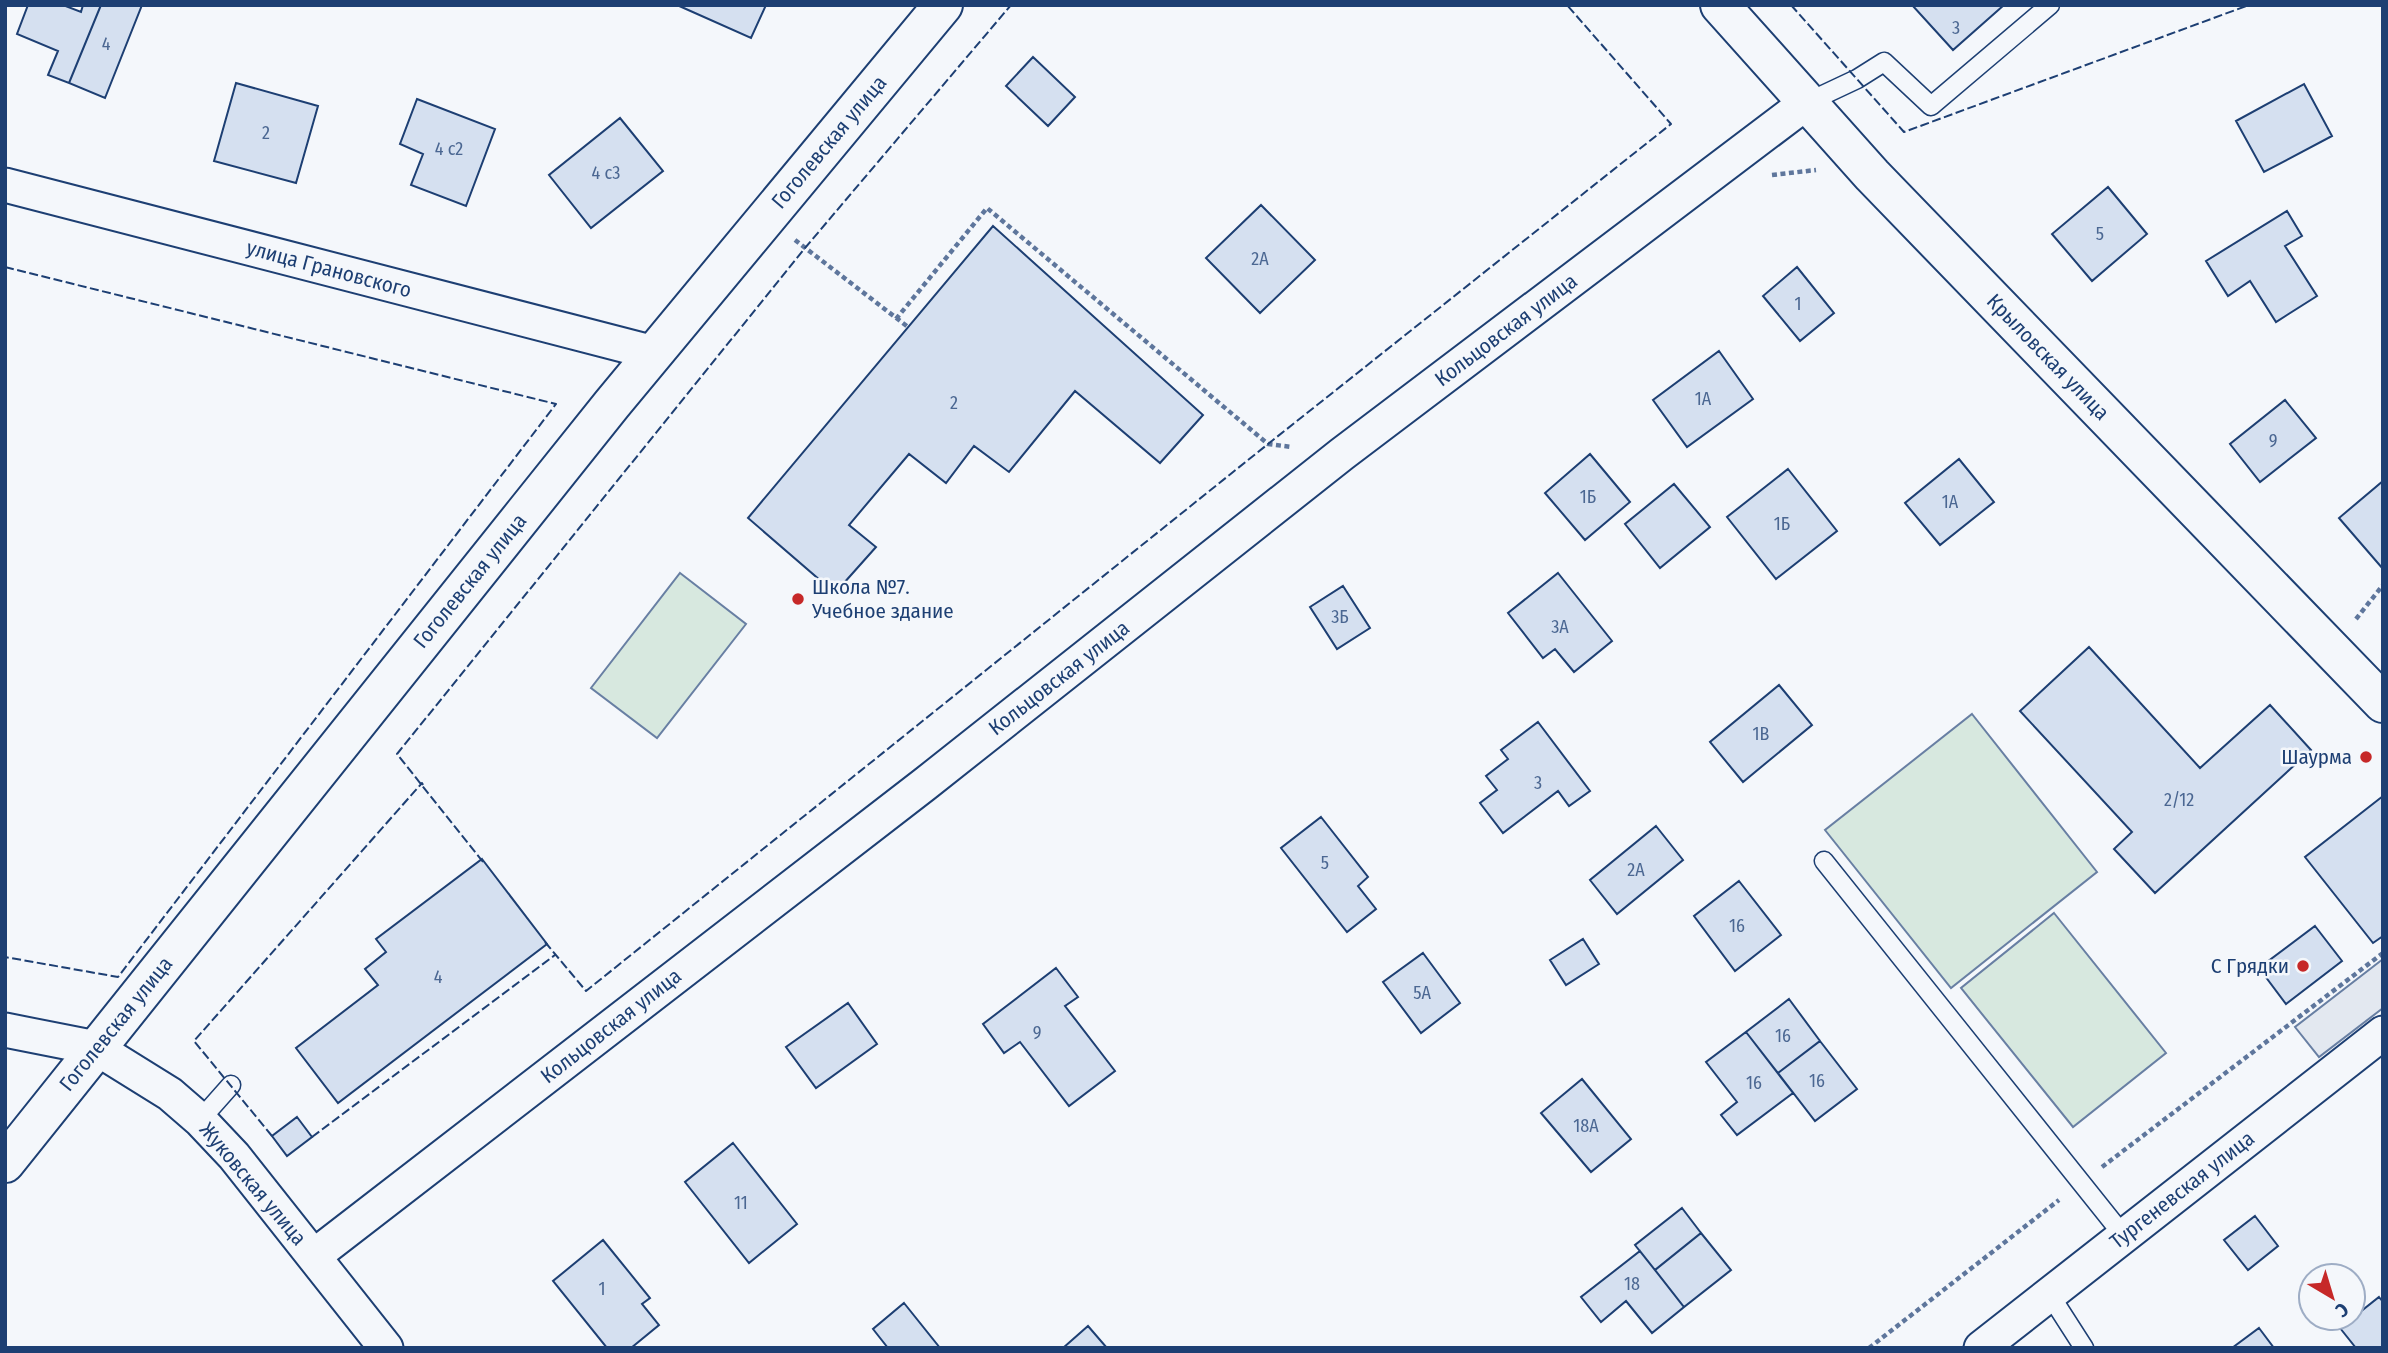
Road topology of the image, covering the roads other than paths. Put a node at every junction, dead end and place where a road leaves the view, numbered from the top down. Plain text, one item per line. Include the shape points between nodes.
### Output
1 (943, 5) edge
2 (1720, 5) edge
3 (2050, 5) edge
4 (1805, 103) junction
5 (5, 185) edge
6 (654, 353) junction
7 (2373, 687) edge
8 (1824, 861) dead end
9 (5, 1030) edge
10 (2383, 1032) edge
11 (96, 1048) junction
12 (231, 1085) dead end
13 (200, 1119) junction
14 (5, 1163) edge
15 (2123, 1235) junction
16 (314, 1256) junction
17 (2050, 1295) junction
18 (386, 1348) edge
19 (1981, 1348) edge
20 (2084, 1348) edge

1 - 6 street, Гоголевская улица
2 - 4 street, Крыловская улица
3 - 4 lane via 1931,106 1884,62
4 - 7 street, Крыловская улица
4 - 16 street, Кольцовская улица via 1342,454 914,793
5 - 6 street, улица Грановского
6 - 11 street, Гоголевская улица
8 - 15 lane
9 - 11 street
10 - 15 street, Тургеневская улица
11 - 13 street, Жуковская улица via 170,1094
11 - 14 street, Гоголевская улица
12 - 13 lane
13 - 16 street, Жуковская улица
15 - 17 street, Тургеневская улица
16 - 18 street, Жуковская улица
17 - 19 street, Тургеневская улица
17 - 20 lane

